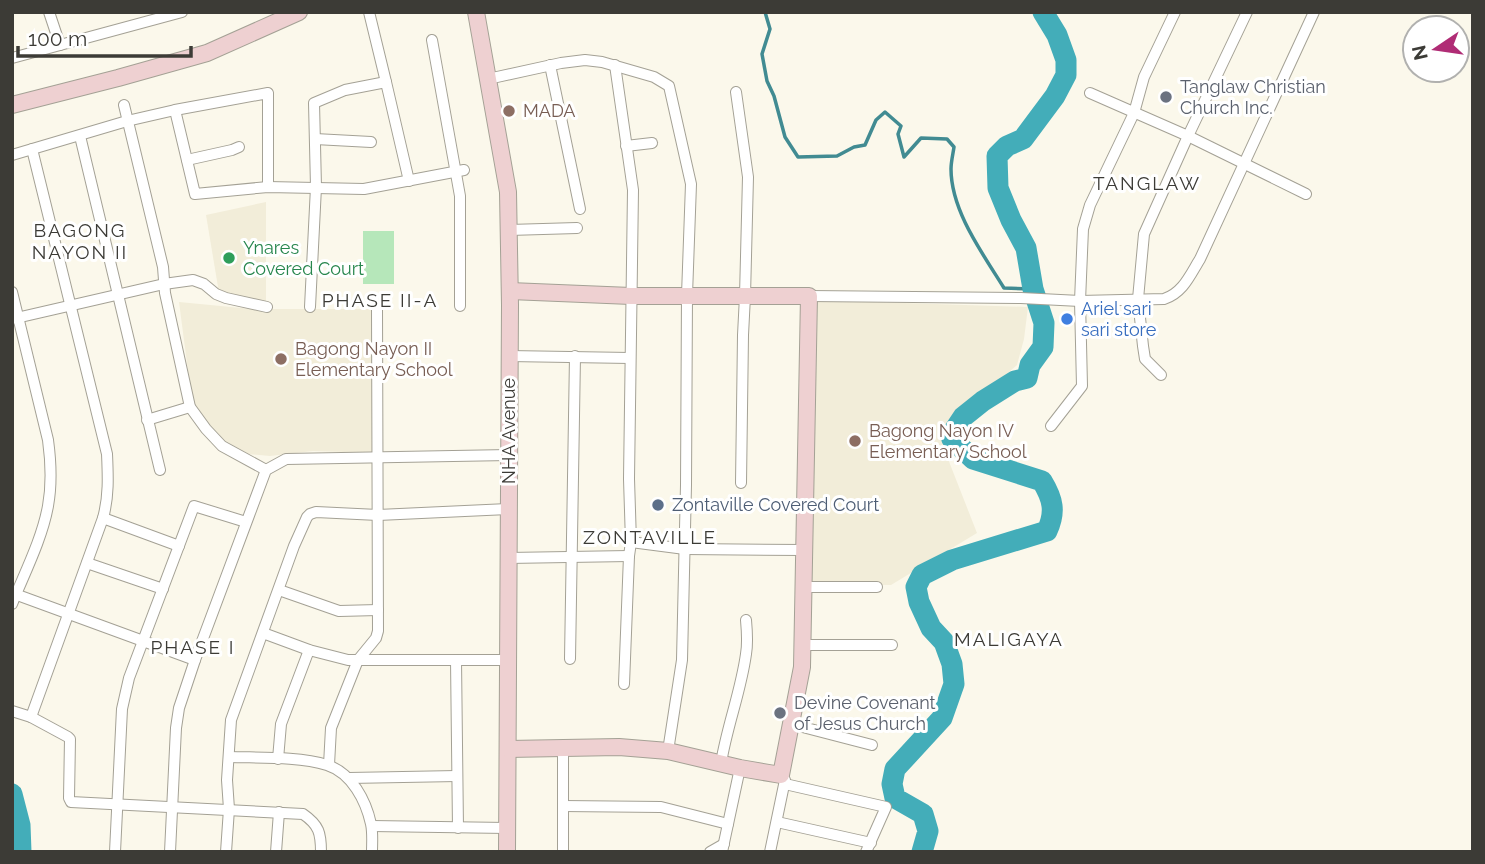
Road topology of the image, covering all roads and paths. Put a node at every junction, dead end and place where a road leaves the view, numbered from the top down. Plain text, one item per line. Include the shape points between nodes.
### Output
1 (49, 12) edge
2 (182, 12) edge
3 (299, 12) edge
4 (369, 12) edge
5 (476, 12) edge
6 (1175, 12) edge
7 (1247, 12) edge
8 (1314, 12) edge
9 (271, 18) edge
10 (432, 40) dead end
11 (60, 45) junction
12 (12, 58) edge
13 (550, 65) junction
14 (615, 65) junction
15 (488, 79) junction
16 (386, 82) junction
17 (736, 92) dead end
18 (1090, 93) dead end
19 (12, 105) edge
20 (124, 105) dead end
21 (175, 110) junction
22 (1134, 113) junction
23 (127, 121) junction
24 (80, 136) junction
25 (1188, 136) junction
26 (315, 139) junction
27 (371, 142) dead end
28 (652, 143) dead end
29 (239, 146) dead end
30 (626, 146) junction
31 (32, 149) junction
32 (12, 155) edge
33 (187, 160) junction
34 (1244, 164) junction
35 (460, 171) junction
36 (409, 181) junction
37 (268, 187) junction
38 (316, 187) junction
39 (1306, 194) dead end
40 (580, 209) dead end
41 (577, 228) dead end
42 (509, 230) junction
43 (164, 284) junction
44 (510, 291) junction
45 (12, 292) edge
46 (118, 294) junction
47 (687, 295) junction
48 (631, 296) junction
49 (745, 296) junction
50 (808, 296) junction
51 (1138, 299) junction
52 (1080, 301) junction
53 (70, 305) junction
54 (460, 306) dead end
55 (267, 307) dead end
56 (310, 307) dead end
57 (377, 307) dead end
58 (15, 318) edge
59 (509, 356) junction
60 (575, 356) junction
61 (630, 358) junction
62 (1161, 375) dead end
63 (190, 407) junction
64 (147, 420) junction
65 (1051, 426) dead end
66 (509, 455) junction
67 (377, 457) junction
68 (160, 470) dead end
69 (266, 470) junction
70 (741, 483) dead end
71 (508, 509) junction
72 (378, 515) junction
73 (103, 518) junction
74 (246, 522) junction
75 (631, 542) junction
76 (179, 546) junction
77 (685, 549) junction
78 (804, 550) junction
79 (629, 556) junction
80 (508, 558) junction
81 (572, 558) junction
82 (87, 564) junction
83 (803, 587) junction
84 (877, 587) dead end
85 (163, 589) junction
86 (279, 590) junction
87 (13, 597) edge
88 (378, 610) junction
89 (69, 614) junction
90 (746, 620) dead end
91 (263, 633) junction
92 (143, 641) junction
93 (802, 645) junction
94 (892, 645) dead end
95 (309, 650) junction
96 (570, 659) dead end
97 (194, 660) junction
98 (358, 660) junction
99 (456, 660) junction
100 (507, 660) junction
101 (624, 684) dead end
102 (12, 711) edge
103 (32, 717) junction
104 (791, 724) junction
105 (872, 745) dead end
106 (563, 748) junction
107 (508, 749) junction
108 (668, 751) junction
109 (229, 757) junction
110 (278, 759) junction
111 (721, 763) junction
112 (329, 765) junction
113 (740, 768) junction
114 (457, 776) junction
115 (349, 778) junction
116 (783, 780) junction
117 (117, 804) junction
118 (172, 806) junction
119 (563, 806) junction
120 (229, 809) junction
121 (279, 812) junction
122 (777, 822) junction
123 (728, 824) junction
124 (372, 826) junction
125 (458, 828) junction
126 (507, 828) junction
127 (723, 848) edge
128 (868, 848) edge
129 (115, 852) edge
130 (170, 852) edge
131 (226, 852) edge
132 (276, 852) edge
133 (321, 852) edge
134 (372, 852) edge
135 (507, 852) edge
136 (563, 852) edge
137 (710, 852) edge
138 (770, 852) edge

1 - 11 street
2 - 11 street
3 - 9 street
4 - 16 street
5 - 15 street, NHA Avenue
6 - 22 street via 1144,77
7 - 25 street
8 - 34 street
9 - 19 street via 207,53
10 - 35 street
11 - 12 street
13 - 14 street via 585,60
13 - 15 street
13 - 40 street
14 - 30 street
14 - 47 street via 669,86 691,184
15 - 42 street, NHA Avenue via 508,192
16 - 26 street via 345,90 314,103
16 - 36 street
17 - 49 street via 748,177
18 - 22 street
20 - 23 street
21 - 23 street
21 - 33 street
21 - 37 street via 268,93
22 - 25 street
22 - 52 street via 1083,229
23 - 24 street
23 - 43 street
24 - 31 street
24 - 46 street
25 - 34 street
25 - 51 street via 1144,234
26 - 27 street
26 - 38 street
28 - 30 street
29 - 33 street
30 - 48 street via 633,190
31 - 32 street
31 - 53 street
33 - 37 street via 195,194
34 - 39 street
34 - 51 street via 1180,292 1164,299
35 - 36 street
35 - 54 street
36 - 38 street via 364,189
37 - 38 street
38 - 56 street
41 - 42 street
42 - 44 street, NHA Avenue
43 - 46 street
43 - 55 street via 193,280 226,298
43 - 63 street
44 - 48 street
44 - 59 street, NHA Avenue
45 - 58 street
46 - 53 street
46 - 64 street
47 - 48 street
47 - 49 street
47 - 77 street
48 - 61 street
49 - 50 street
49 - 70 street
50 - 52 street
50 - 78 street
51 - 52 street
51 - 62 street via 1145,359
52 - 65 street via 1082,386
53 - 58 street
53 - 73 street via 107,454
57 - 67 street
58 - 87 street via 48,440 51,473 48,507
59 - 60 street
59 - 66 street, NHA Avenue
60 - 61 street
60 - 81 street
61 - 75 street
63 - 64 street
63 - 69 street via 222,446
64 - 68 street
66 - 67 street
66 - 71 street, NHA Avenue
67 - 69 street via 286,459
67 - 72 street
69 - 74 street
71 - 72 street
71 - 80 street, NHA Avenue
72 - 86 street via 310,514
72 - 88 street
73 - 76 street
73 - 82 street
74 - 76 street via 194,506
74 - 97 street
75 - 77 street
75 - 79 street
76 - 85 street
77 - 78 street
77 - 108 street via 682,660
78 - 83 street
79 - 81 street
79 - 101 street
80 - 81 street
80 - 100 street, NHA Avenue
81 - 96 street
82 - 85 street
82 - 89 street
83 - 84 street
83 - 93 street
85 - 92 street
86 - 88 street via 339,611
86 - 91 street
87 - 89 street
88 - 98 street via 379,631
89 - 92 street
89 - 103 street
90 - 111 street via 747,651
91 - 95 street
91 - 109 street via 232,720
92 - 97 street
92 - 117 street via 122,709
93 - 94 street
93 - 104 street
95 - 98 street
95 - 110 street via 281,724
97 - 118 street via 176,727
98 - 99 street
98 - 112 street via 331,728
99 - 100 street
99 - 114 street
100 - 107 street, NHA Avenue
102 - 103 street
103 - 117 street via 70,739 71,802
104 - 105 street
104 - 116 street
106 - 107 street
106 - 108 street
106 - 119 street
107 - 126 street, NHA Avenue
108 - 111 street
109 - 110 street
109 - 120 street
110 - 112 street
111 - 113 street
112 - 115 street
113 - 116 street
113 - 123 street
114 - 115 street
114 - 125 street
115 - 124 street
116 - 122 street
116 - 128 street via 886,807
117 - 118 street
117 - 129 street
118 - 120 street
118 - 130 street
119 - 123 street via 661,807
119 - 136 street
120 - 121 street
120 - 131 street
121 - 132 street
121 - 133 street via 303,814 315,822
122 - 128 street
122 - 138 street
123 - 127 street
124 - 125 street
124 - 134 street
125 - 126 street
126 - 135 street, NHA Avenue
127 - 137 street

